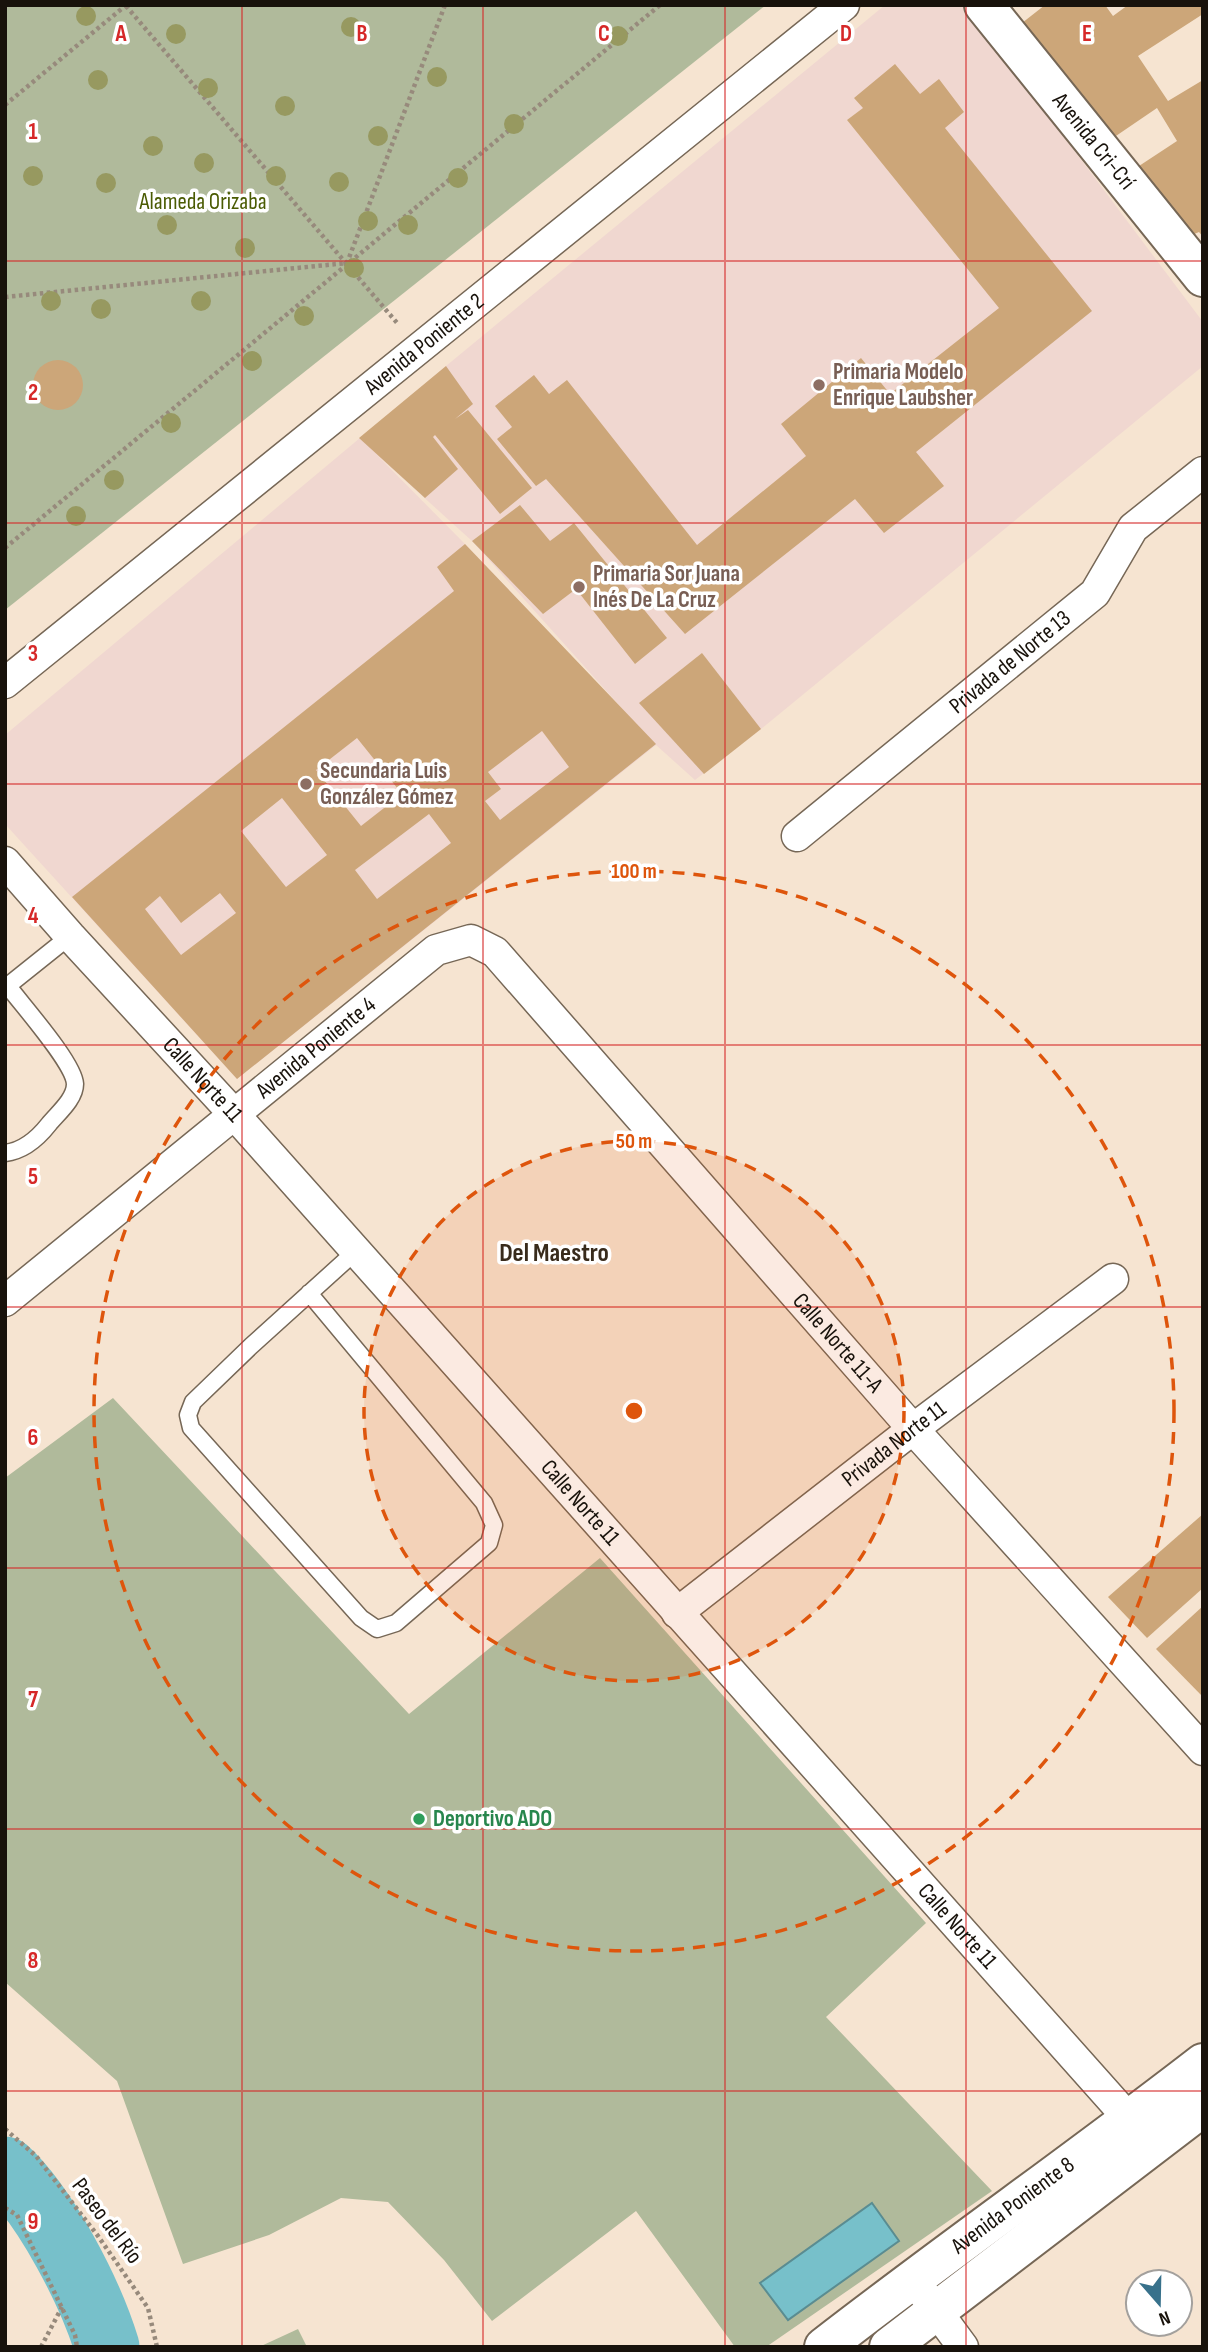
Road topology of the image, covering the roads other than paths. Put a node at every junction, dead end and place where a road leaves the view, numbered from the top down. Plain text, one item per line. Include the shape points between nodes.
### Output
1 (844, 5) edge
2 (984, 5) edge
3 (1203, 277) edge
4 (1203, 472) edge
5 (5, 683) edge
6 (797, 836) dead end
7 (5, 862) edge
8 (70, 936) junction
9 (471, 940) joint
10 (7, 987) edge
11 (234, 1114) junction
12 (5, 1153) edge
13 (355, 1252) junction
14 (1113, 1279) dead end
15 (309, 1293) junction
16 (5, 1301) edge
17 (913, 1429) junction
18 (677, 1613) junction
19 (1203, 1750) edge
20 (1203, 2063) edge
21 (1203, 2107) edge
22 (1139, 2134) junction
23 (912, 2278) junction
24 (936, 2311) junction
25 (824, 2347) edge
26 (889, 2347) edge
27 (963, 2347) edge

1 - 5 street, Avenida Poniente 2
2 - 3 street, Avenida Cri-Crí
4 - 6 street, Privada de Norte 13 via 1133,528 1095,593
7 - 8 street, Calle Norte 11
8 - 10 lane
8 - 11 street, Calle Norte 11
9 - 11 street, Avenida Poniente 4 via 436,950
9 - 17 street, Calle Norte 11-A via 495,952
10 - 12 lane via 69,1067 75,1084 71,1098 39,1137
11 - 13 street, Calle Norte 11
11 - 16 street, Avenida Poniente 4
13 - 15 lane
13 - 18 street, Calle Norte 11
14 - 17 street, Privada Norte 11
15 - 15 lane via 193,1402 188,1415 191,1428 361,1618 376,1629 396,1623 489,1543 494,1525 484,1503
17 - 18 street, Privada Norte 11
17 - 19 street, Calle Norte 11-A
18 - 22 street, Calle Norte 11
20 - 22 street, Avenida Poniente 8
21 - 22 street, Avenida Poniente 8
22 - 23 street, Avenida Poniente 8
22 - 24 street, Avenida Poniente 8
23 - 24 street
23 - 25 street, Avenida Poniente 8
24 - 26 street, Avenida Poniente 8
24 - 27 street

